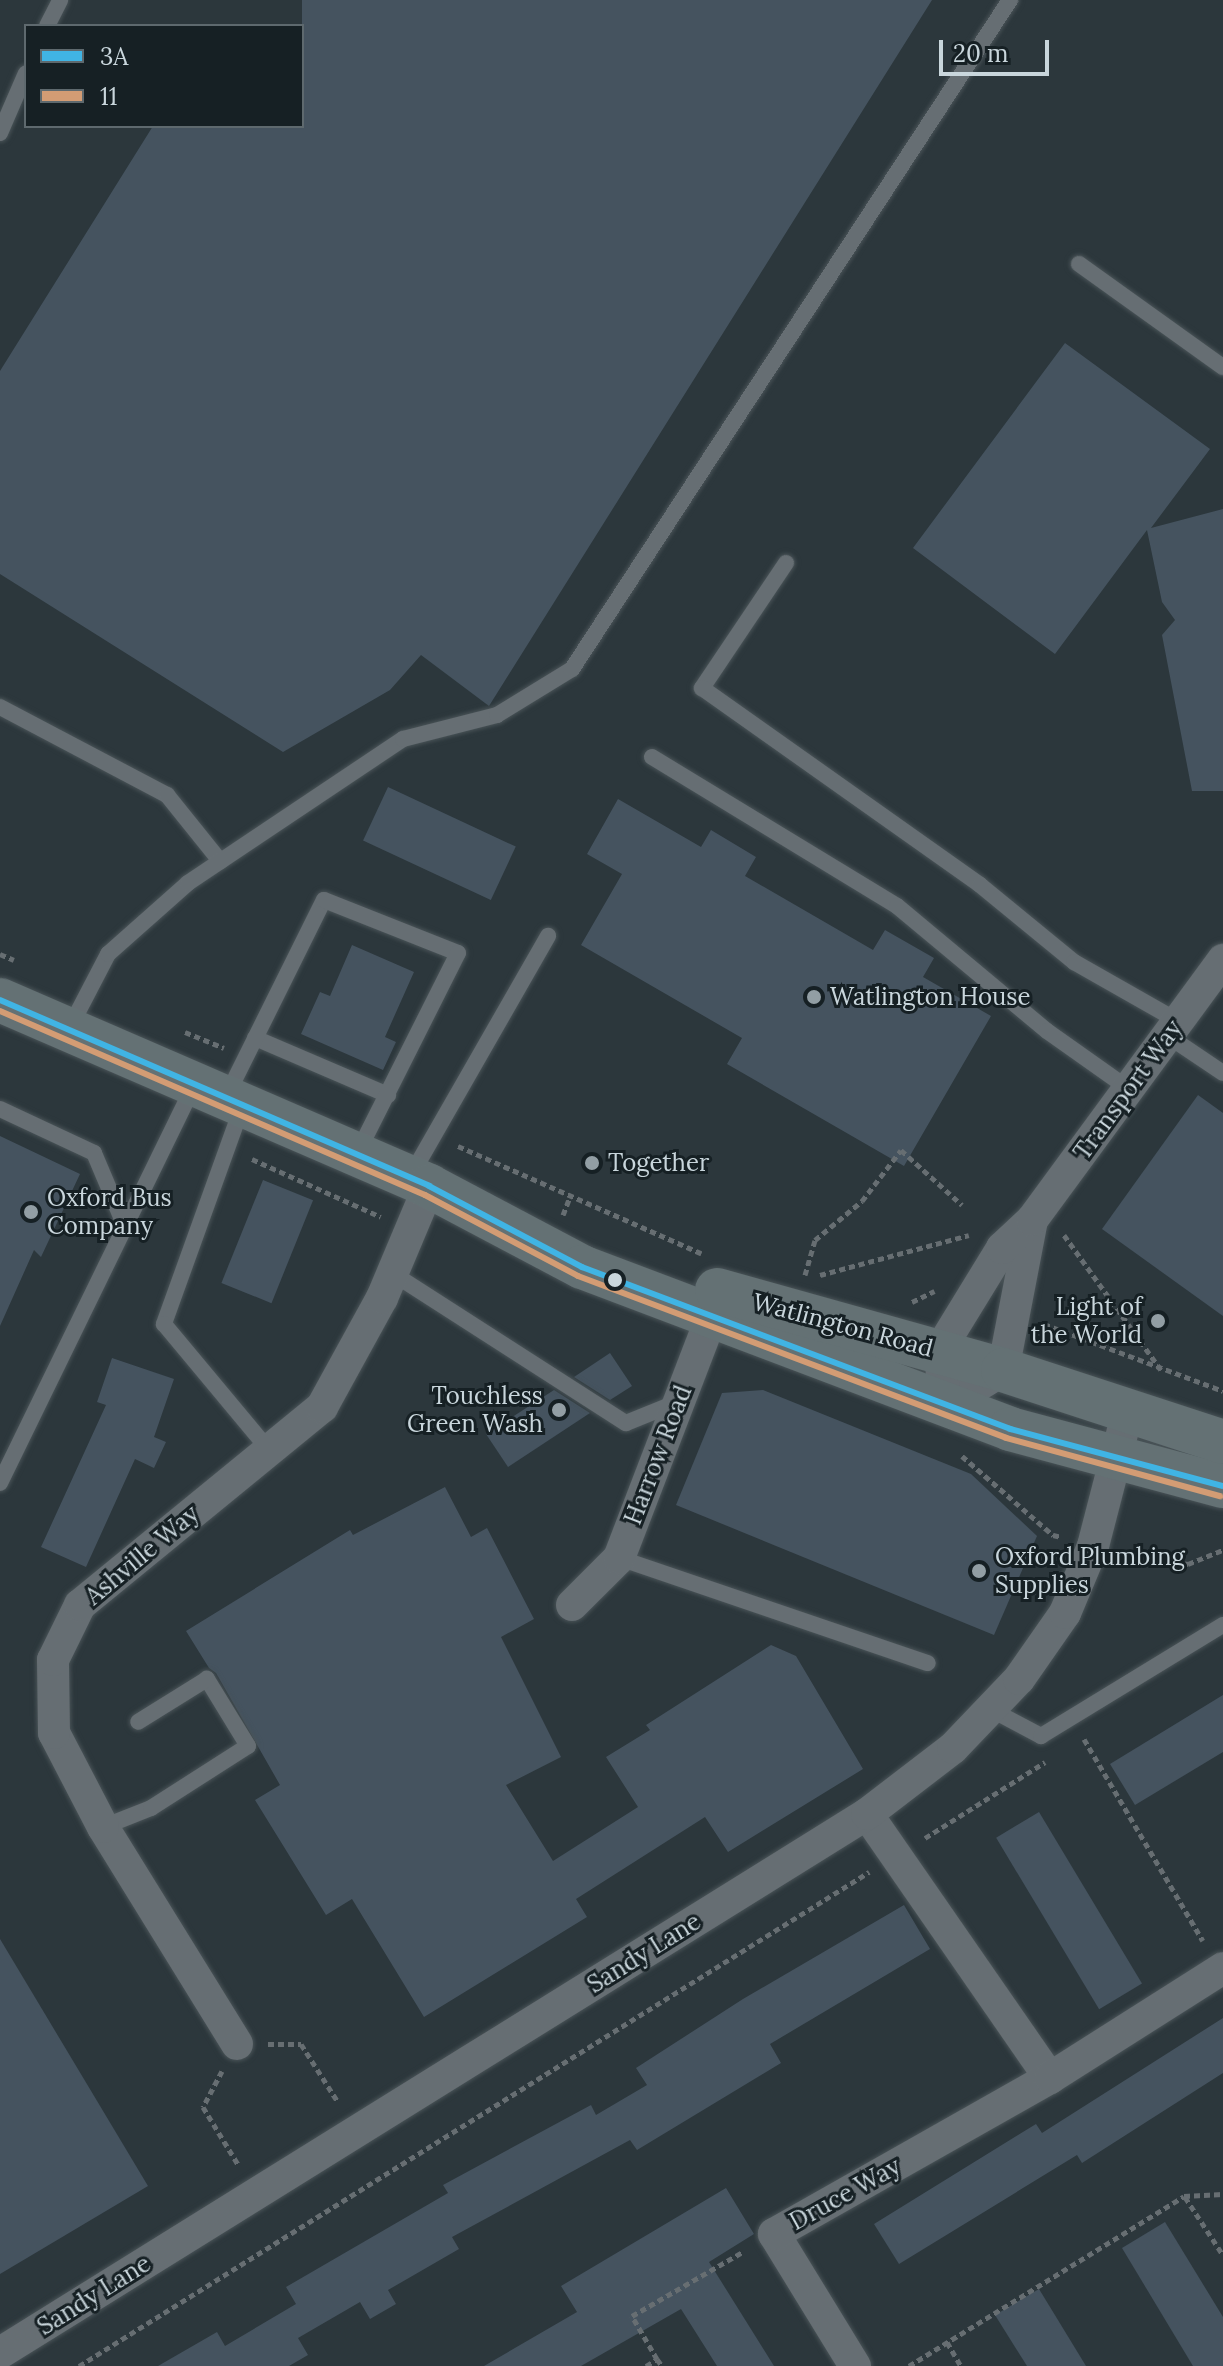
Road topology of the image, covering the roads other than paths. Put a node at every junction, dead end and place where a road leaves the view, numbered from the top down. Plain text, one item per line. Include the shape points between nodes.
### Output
1 (60, 0) edge
2 (1010, 0) edge
3 (48, 24) edge
4 (24, 78) edge
5 (0, 133) edge
6 (1079, 264) dead end
7 (1223, 367) edge
8 (786, 563) dead end
9 (0, 707) edge
10 (652, 757) dead end
11 (220, 861) junction
12 (548, 936) dead end
13 (1223, 960) edge
14 (0, 1000) edge
15 (1173, 1028) junction
16 (69, 1030) junction
17 (255, 1038) junction
18 (1223, 1073) edge
19 (1129, 1089) junction
20 (388, 1095) junction
21 (221, 1096) junction
22 (0, 1109) edge
23 (356, 1157) junction
24 (434, 1189) junction
25 (1032, 1220) junction
26 (124, 1224) junction
27 (392, 1273) junction
28 (716, 1303) junction
29 (939, 1351) junction
30 (1003, 1370) junction
31 (678, 1402) junction
32 (946, 1405) junction
33 (1128, 1411) junction
34 (1223, 1442) edge
35 (269, 1450) junction
36 (1118, 1458) junction
37 (0, 1483) edge
38 (1223, 1486) edge
39 (619, 1558) junction
40 (572, 1605) dead end
41 (1223, 1625) edge
42 (928, 1663) dead end
43 (990, 1709) junction
44 (138, 1722) dead end
45 (867, 1814) junction
46 (103, 1827) junction
47 (1222, 1969) edge
48 (237, 2044) road end
49 (1050, 2078) junction
50 (0, 2353) edge
51 (855, 2366) edge

1 - 3 lane
2 - 11 lane via 572,669 497,715 403,739
4 - 5 lane
6 - 7 lane
8 - 15 lane via 702,688 980,885 1074,962
9 - 11 lane via 167,795
10 - 19 lane via 897,906 1047,1031
11 - 16 lane via 108,954
12 - 24 lane
13 - 15 street, Transport Way
14 - 16 main road, Watlington Road
15 - 18 lane
15 - 19 street, Transport Way
16 - 21 main road, Watlington Road
17 - 20 lane
17 - 20 lane via 324,900 458,953
17 - 21 lane
19 - 25 street, Transport Way
20 - 23 lane
21 - 23 main road, Watlington Road
21 - 26 lane
21 - 35 lane via 164,1324
22 - 26 lane via 94,1153
23 - 24 main road, Watlington Road
24 - 27 street, Ashville Way
24 - 28 main road, Watlington Road
25 - 29 street, Transport Way via 1002,1248
25 - 30 street, Transport Way
26 - 37 lane
27 - 31 lane via 626,1423
27 - 35 street, Ashville Way via 322,1407
28 - 29 main road, Watlington Road
28 - 31 street, Harrow Road
28 - 32 main road, Watlington Road
29 - 30 main road, Watlington Road
29 - 32 street
30 - 32 street
30 - 33 main road, Watlington Road
31 - 39 street, Harrow Road
32 - 36 main road, Watlington Road via 1010,1429
33 - 34 main road, Watlington Road
33 - 36 street, Sandy Lane
35 - 46 street, Ashville Way via 80,1605 53,1660 54,1733
36 - 38 main road, Watlington Road
36 - 43 street, Sandy Lane via 1093,1546 1065,1613 1019,1679
39 - 40 street, Harrow Road
39 - 42 lane
41 - 43 lane via 1041,1736
43 - 45 street, Sandy Lane via 953,1748
44 - 46 lane via 207,1679 248,1746 151,1808
45 - 49 street
45 - 50 street, Sandy Lane
46 - 48 street, Ashville Way
47 - 49 street, Druce Way
49 - 51 street, Druce Way via 774,2234

